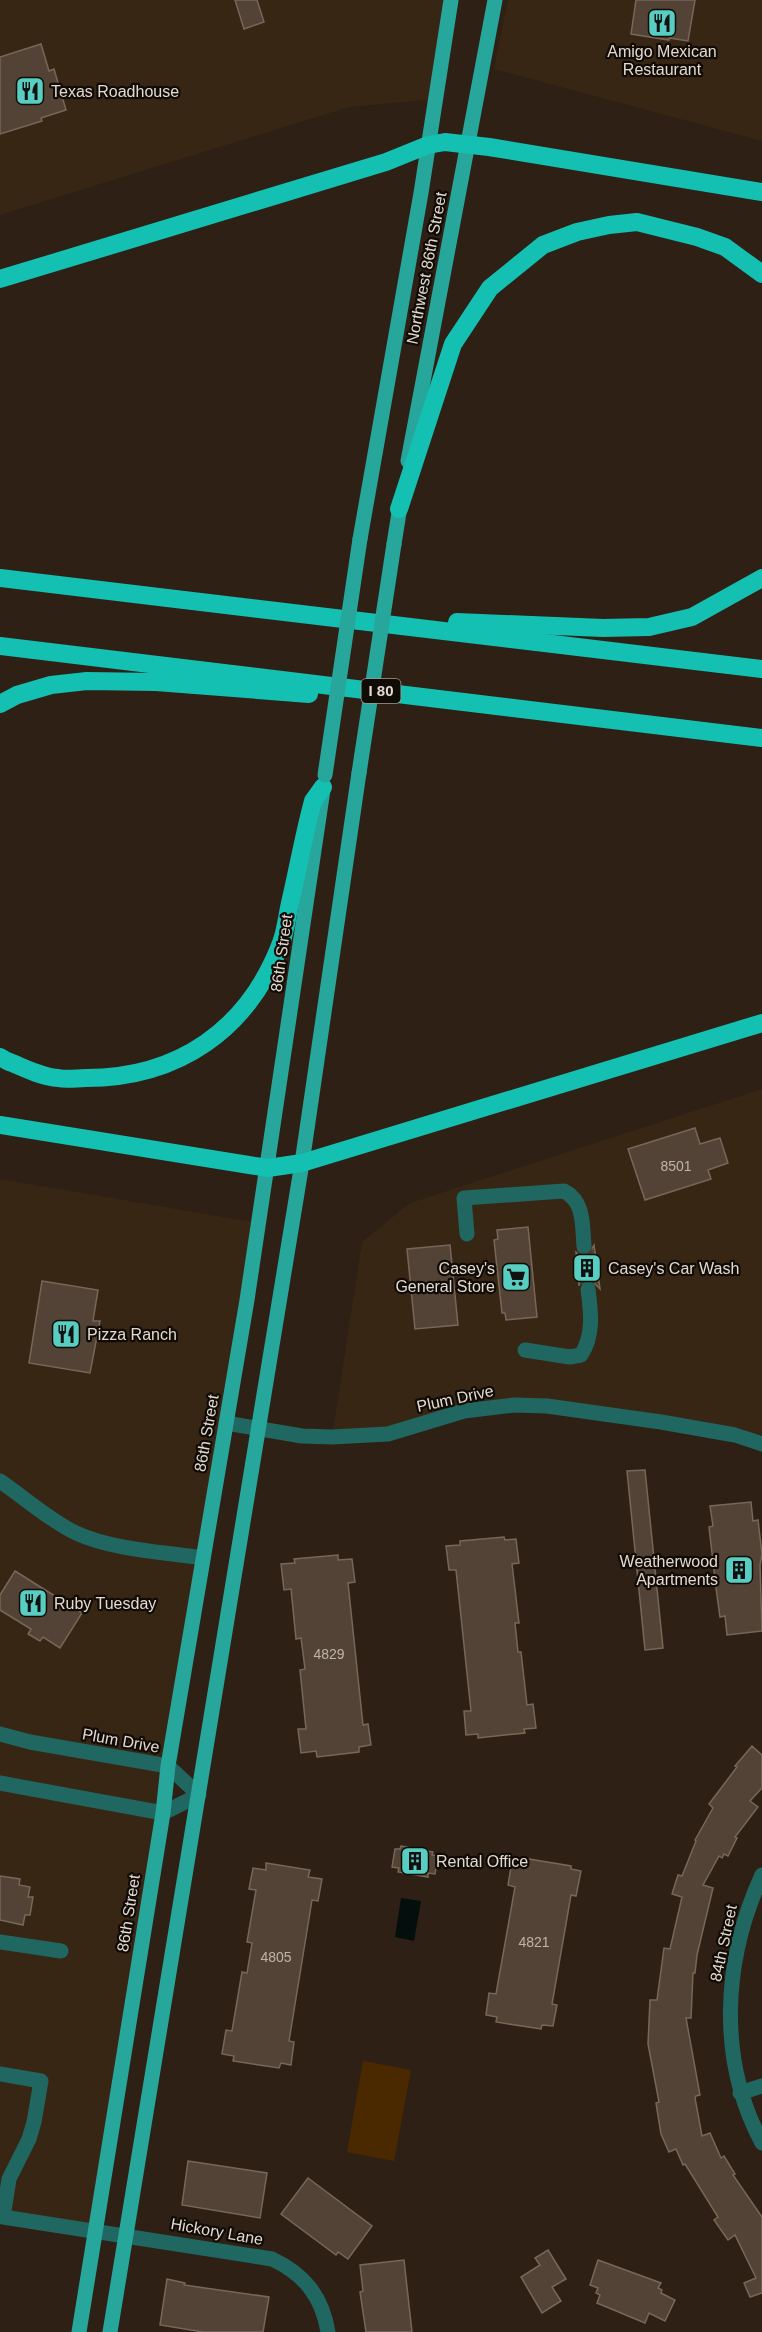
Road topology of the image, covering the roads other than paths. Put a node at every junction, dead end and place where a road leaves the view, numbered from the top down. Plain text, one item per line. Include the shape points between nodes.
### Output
1 (451, 0) edge
2 (495, 0) edge
3 (470, 143) junction
4 (428, 145) junction
5 (762, 192) edge
6 (762, 274) edge
7 (0, 279) edge
8 (399, 509) junction
9 (360, 539) joint
10 (0, 578) edge
11 (762, 578) edge
12 (342, 619) junction
13 (0, 646) edge
14 (762, 669) edge
15 (447, 699) junction
16 (0, 704) edge
17 (762, 738) edge
18 (324, 781) junction
19 (762, 1023) edge
20 (0, 1057) edge
21 (0, 1125) edge
22 (302, 1163) junction
23 (268, 1168) junction
24 (467, 1234) dead end
25 (584, 1246) tunnel mouth
26 (588, 1289) tunnel mouth
27 (555, 1347) dead end
28 (525, 1350) dead end
29 (570, 1357) junction
30 (226, 1423) junction
31 (258, 1429) junction
32 (762, 1444) edge
33 (0, 1481) edge
34 (203, 1558) junction
35 (0, 1734) edge
36 (168, 1766) junction
37 (0, 1783) edge
38 (200, 1795) junction
39 (163, 1813) junction
40 (762, 1875) edge
41 (0, 1942) edge
42 (61, 1951) dead end
43 (0, 2074) edge
44 (762, 2086) edge
45 (740, 2093) junction
46 (762, 2143) edge
47 (95, 2230) junction
48 (126, 2235) junction
49 (79, 2332) edge
50 (110, 2332) edge
51 (328, 2332) edge

1 - 4 main road, Northwest 86th Street
2 - 3 main road, Northwest 86th Street
3 - 4 highway
3 - 5 highway
3 - 8 main road, Northwest 86th Street
4 - 7 highway via 386,162
4 - 9 main road, Northwest 86th Street
6 - 8 highway via 725,248 637,222 598,227 543,245 490,288 453,344
8 - 22 main road, Northwest 86th Street, bridge
9 - 18 main road, 86th Street, bridge
10 - 12 highway
11 - 12 highway via 692,616 649,627
12 - 14 highway
13 - 15 highway, I 80
15 - 16 highway via 359,698 121,680 51,685
15 - 17 highway, I 80
18 - 20 highway via 313,801 282,941 263,983 234,1018 204,1045 158,1068 129,1076 98,1078 57,1078
18 - 23 main road, 86th Street
19 - 22 highway
21 - 23 highway
22 - 23 highway
22 - 31 main road
23 - 30 main road, 86th Street
24 - 25 street via 464,1198 564,1191 580,1206
26 - 29 street via 591,1315 587,1346 581,1355
27 - 29 street
28 - 29 street
30 - 31 street, Plum Drive
30 - 34 main road, 86th Street
31 - 32 street, Plum Drive via 312,1437 387,1434 464,1411 514,1405 661,1422 735,1435
31 - 38 main road
33 - 34 street via 78,1534 124,1546
34 - 36 main road, 86th Street
35 - 36 street, Plum Drive
36 - 38 street, Plum Drive
36 - 39 main road, 86th Street
37 - 39 street
38 - 39 street
38 - 48 main road
39 - 47 main road, 86th Street
40 - 45 street, 84th Street via 741,1930 730,1993 733,2057
41 - 42 street
43 - 47 street, Hickory Lane via 41,2081 29,2139 9,2179 3,2217
44 - 45 street
45 - 46 street, 84th Street
47 - 48 street, Hickory Lane
47 - 49 main road, 86th Street
48 - 50 main road
48 - 51 street, Hickory Lane via 280,2263 304,2280 317,2296

